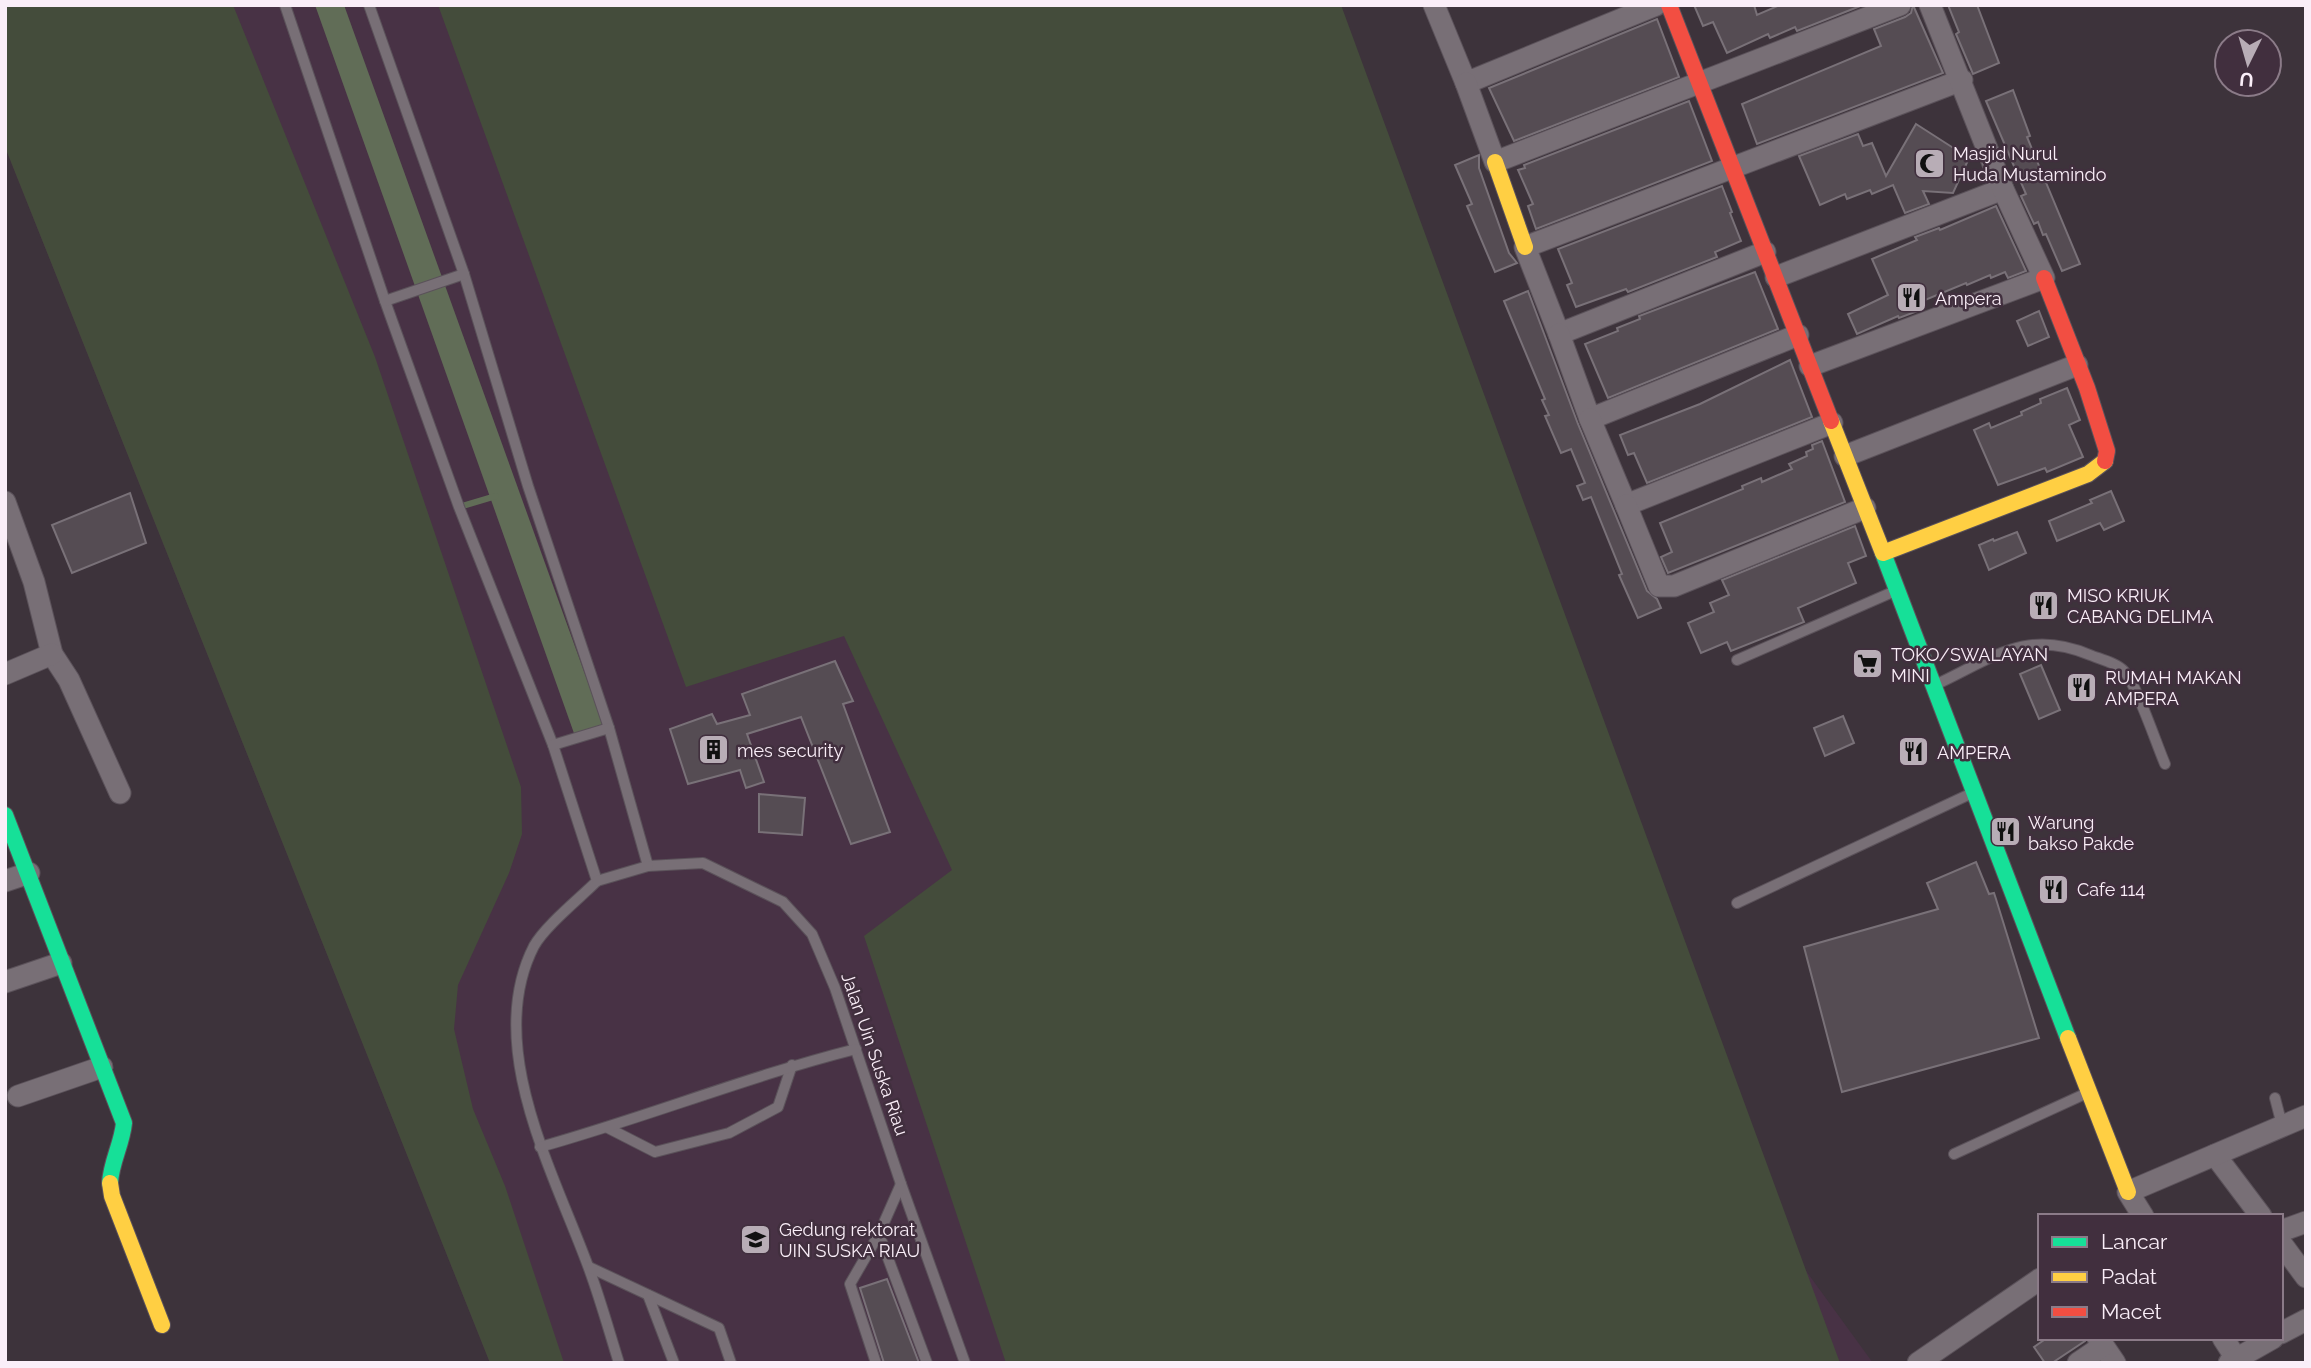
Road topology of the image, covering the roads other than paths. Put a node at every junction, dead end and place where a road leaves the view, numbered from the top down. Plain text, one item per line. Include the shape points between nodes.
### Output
1 (285, 5) edge
2 (369, 5) edge
3 (1434, 5) edge
4 (1656, 5) edge
5 (1669, 5) edge
6 (1900, 5) edge
7 (1930, 5) edge
8 (1962, 80) junction
9 (1699, 82) junction
10 (1466, 83) junction
11 (1495, 162) junction
12 (1733, 169) junction
13 (2003, 189) junction
14 (1525, 247) junction
15 (1765, 252) junction
16 (464, 274) junction
17 (1776, 277) junction
18 (2044, 278) junction
19 (385, 301) junction
20 (1559, 334) junction
21 (1798, 335) junction
22 (2077, 365) junction
23 (1810, 366) junction
24 (1590, 419) junction
25 (1832, 423) junction
26 (1845, 456) junction
27 (5, 502) edge
28 (1626, 505) junction
29 (1865, 508) junction
30 (1883, 553) junction
31 (1897, 590) junction
32 (52, 653) junction
33 (1737, 660) dead end
34 (5, 674) edge
35 (1934, 685) junction
36 (603, 730) junction
37 (558, 744) junction
38 (2165, 764) dead end
39 (120, 793) dead end
40 (1973, 793) junction
41 (5, 815) edge
42 (648, 866) junction
43 (29, 873) junction
44 (5, 881) edge
45 (597, 881) junction
46 (1737, 903) dead end
47 (61, 962) junction
48 (5, 982) edge
49 (856, 1049) junction
50 (792, 1065) junction
51 (102, 1067) junction
52 (2090, 1092) junction
53 (18, 1096) dead end
54 (2275, 1098) dead end
55 (2306, 1116) edge
56 (2282, 1125) junction
57 (608, 1128) junction
58 (540, 1147) junction
59 (1954, 1154) dead end
60 (2215, 1155) junction
61 (901, 1184) junction
62 (2128, 1192) junction
63 (2142, 1214) edge
64 (2259, 1214) edge
65 (2306, 1222) edge
66 (2283, 1230) edge
67 (879, 1234) junction
68 (2283, 1246) edge
69 (589, 1267) junction
70 (2306, 1277) edge
71 (2038, 1280) edge
72 (648, 1295) junction
73 (2306, 1320) edge
74 (162, 1325) dead end
75 (2283, 1333) edge
76 (2224, 1340) edge
77 (2270, 1340) edge
78 (2105, 1349) edge
79 (2235, 1361) edge
80 (618, 1363) edge
81 (674, 1363) edge
82 (731, 1363) edge
83 (876, 1363) edge
84 (927, 1363) edge
85 (965, 1363) edge
86 (1917, 1363) edge
87 (2078, 1363) edge

1 - 19 lane
2 - 16 lane
3 - 10 street
4 - 10 street
5 - 9 street
6 - 9 street
7 - 8 street
8 - 12 street
8 - 13 street
9 - 11 street
9 - 12 street
10 - 11 street
11 - 14 street
12 - 14 street
12 - 15 street
13 - 17 street
13 - 18 street
14 - 20 street
15 - 17 street
15 - 20 street
16 - 19 lane
16 - 36 lane
17 - 21 street
18 - 22 street
18 - 23 street
19 - 37 lane via 459,507
20 - 24 street
21 - 23 street
21 - 24 street
22 - 26 street
22 - 30 street via 2107,452 2105,463 2088,474
23 - 25 street
24 - 28 street
25 - 26 street
25 - 28 street
26 - 29 street
27 - 32 street via 34,582
28 - 29 street via 1659,586 1690,582
29 - 30 street
30 - 31 street
31 - 33 lane
31 - 35 street
32 - 34 street
32 - 39 street
35 - 38 lane via 2021,645 2071,647 2123,669
35 - 40 street
36 - 37 lane
36 - 42 lane
37 - 45 lane
40 - 46 lane
40 - 52 street
41 - 43 street
42 - 45 lane, Jalan Uin Suska Riau
42 - 49 lane, Jalan Uin Suska Riau via 703,863 783,902 813,934
43 - 44 street
43 - 47 street
45 - 58 lane, Jalan Uin Suska Riau via 535,944 516,1009 520,1068
47 - 48 street
47 - 51 street
49 - 50 lane
49 - 61 lane, Jalan Uin Suska Riau
50 - 57 lane
50 - 57 lane via 778,1107 729,1133 655,1152
51 - 53 street
51 - 74 street via 124,1123 109,1181
52 - 59 lane
52 - 62 street
54 - 56 lane
55 - 56 street
56 - 60 street
57 - 58 lane
58 - 69 lane, Jalan Uin Suska Riau
60 - 62 street
60 - 64 street
61 - 67 lane
61 - 85 lane, Jalan Uin Suska Riau
62 - 63 street
65 - 66 street
67 - 83 lane via 850,1284
67 - 84 lane
68 - 70 street
69 - 72 lane
69 - 80 lane, Jalan Uin Suska Riau
71 - 86 street
72 - 81 lane
72 - 82 lane via 719,1328
73 - 75 street
76 - 79 street
77 - 79 street
78 - 87 street

